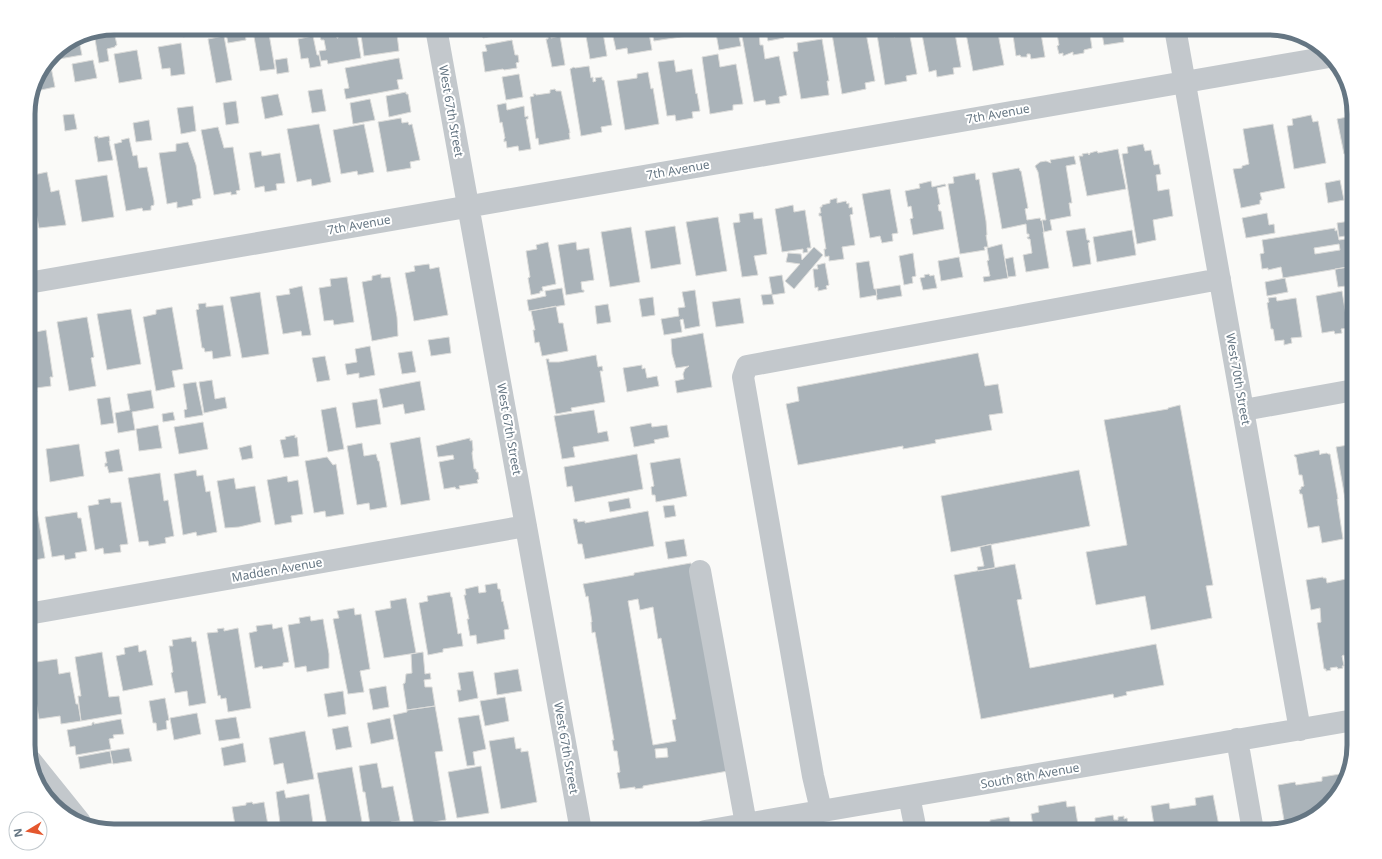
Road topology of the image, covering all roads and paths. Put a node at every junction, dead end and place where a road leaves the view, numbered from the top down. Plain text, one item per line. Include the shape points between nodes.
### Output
1 (437, 35) edge
2 (1176, 35) edge
3 (1324, 58) edge
4 (1185, 82) junction
5 (469, 206) junction
6 (1220, 279) junction
7 (35, 282) edge
8 (1347, 391) edge
9 (1244, 410) junction
10 (526, 526) junction
11 (700, 571) dead end
12 (35, 613) edge
13 (1347, 721) edge
14 (1300, 730) junction
15 (1237, 739) junction
16 (40, 772) edge
17 (909, 796) junction
18 (821, 810) junction
19 (72, 811) edge
20 (579, 824) edge
21 (746, 824) joint
22 (915, 824) edge
23 (1252, 824) edge

1 - 5 street, West 67th Street
2 - 4 street, West 70th Street
3 - 4 street, 7th Avenue
4 - 5 street, 7th Avenue
4 - 6 street, West 70th Street
5 - 7 street, 7th Avenue
5 - 10 street, West 67th Street
6 - 9 street, West 70th Street
6 - 18 street via 747,366 743,377
8 - 9 street
9 - 14 street, West 70th Street
10 - 12 street, Madden Avenue
10 - 20 street, West 67th Street
11 - 21 street
13 - 14 street, South 8th Avenue
14 - 15 street, South 8th Avenue
15 - 17 street, South 8th Avenue
15 - 23 street
16 - 19 street
17 - 18 street, South 8th Avenue
17 - 22 street
18 - 21 street, South 8th Avenue

